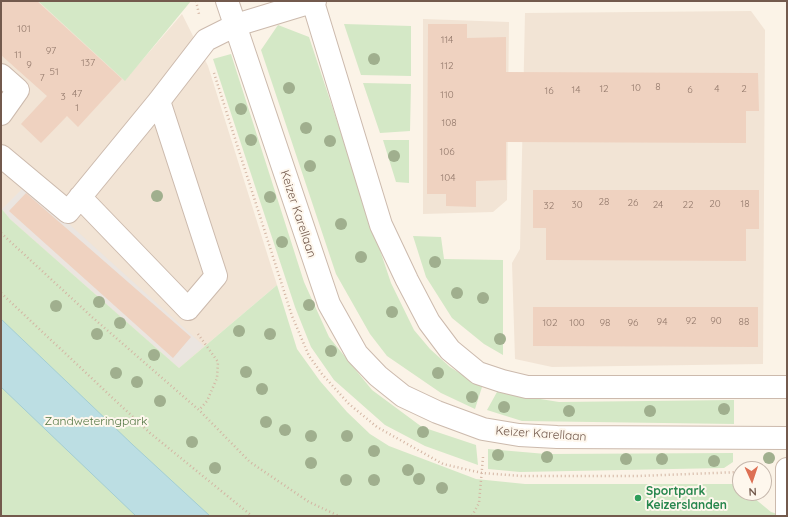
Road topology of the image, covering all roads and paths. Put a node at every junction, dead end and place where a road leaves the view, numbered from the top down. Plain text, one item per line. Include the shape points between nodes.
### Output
1 (196, 1) edge
2 (227, 1) edge
3 (314, 1) edge
4 (236, 25) junction
5 (206, 40) junction
6 (1, 75) edge
7 (159, 101) junction
8 (1, 114) edge
9 (1, 156) edge
10 (80, 197) junction
11 (1, 233) edge
12 (1, 293) edge
13 (188, 309) junction
14 (787, 388) edge
15 (199, 410) junction
16 (484, 429) junction
17 (787, 438) edge
18 (787, 469) edge
19 (732, 472) edge
20 (482, 473) junction
21 (252, 516) edge
22 (339, 516) edge
23 (472, 516) edge
24 (787, 516) edge

1 - 5 path
2 - 4 street, Keizer Karellaan
3 - 4 street
3 - 14 street via 381,225 429,322 450,350 478,373 528,387
4 - 5 street
4 - 16 street, Keizer Karellaan via 329,304 357,354 378,376 403,396
5 - 7 street
5 - 20 path via 210,60 292,316 309,356 349,404 377,427 443,464
6 - 8 street via 18,90
7 - 10 street
7 - 13 street via 216,276
9 - 10 street via 68,212
10 - 13 street
11 - 15 path
12 - 21 path via 150,433
13 - 15 path via 200,339 218,362 217,378 207,401
15 - 22 path via 250,462 309,502
16 - 17 street, Keizer Karellaan via 519,435 557,437
16 - 20 path
18 - 24 street
19 - 20 path via 638,476 522,476
20 - 23 path via 479,503

